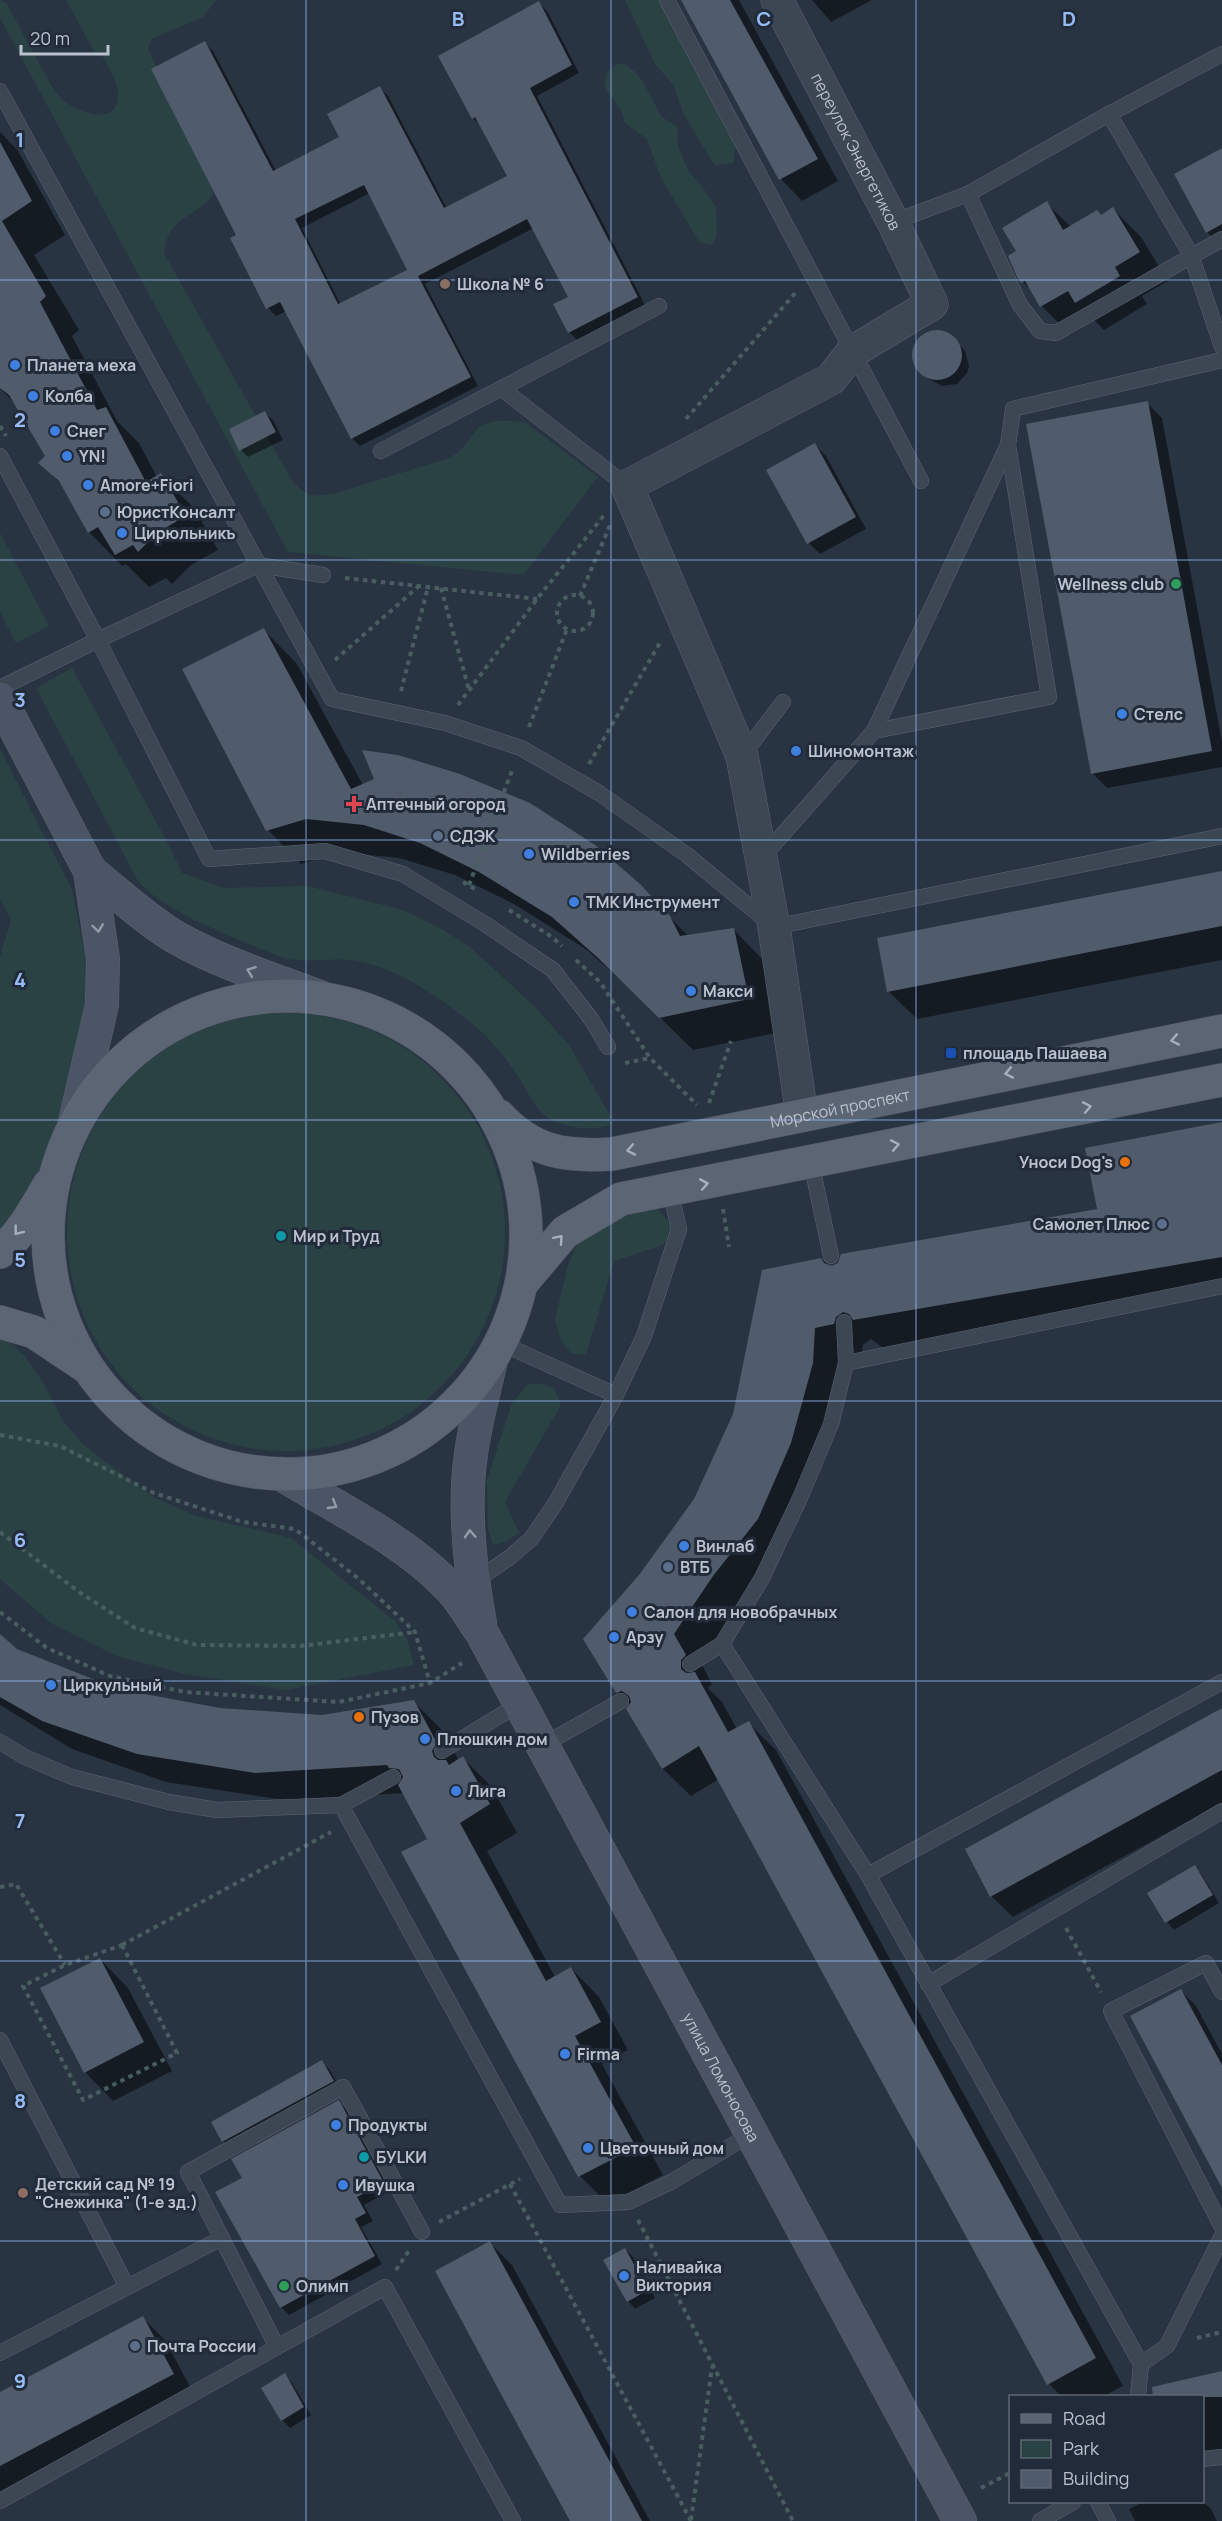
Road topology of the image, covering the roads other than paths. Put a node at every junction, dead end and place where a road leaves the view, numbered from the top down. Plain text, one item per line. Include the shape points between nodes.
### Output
1 (666, 0) edge
2 (777, 0) edge
3 (1222, 54) edge
4 (0, 91) edge
5 (1109, 114) junction
6 (968, 194) junction
7 (893, 222) junction
8 (1222, 239) edge
9 (1191, 255) junction
10 (659, 306) dead end
11 (1222, 347) edge
12 (852, 352) junction
13 (1222, 360) edge
14 (502, 389) junction
15 (1008, 445) junction
16 (6, 451) edge
17 (381, 451) dead end
18 (921, 481) dead end
19 (627, 486) junction
20 (258, 565) junction
21 (323, 575) road end
22 (98, 639) junction
23 (0, 688) edge
24 (0, 699) edge
25 (783, 702) dead end
26 (874, 731) junction
27 (742, 756) junction
28 (1222, 836) edge
29 (761, 859) junction
30 (90, 870) junction
31 (774, 927) junction
32 (326, 999) junction
33 (1222, 1030) edge
34 (608, 1047) dead end
35 (1222, 1080) edge
36 (478, 1092) junction
37 (802, 1115) junction
38 (74, 1126) junction
39 (811, 1162) junction
40 (56, 1173) junction
41 (670, 1190) junction
42 (0, 1252) edge
43 (831, 1256) dead end
44 (521, 1284) junction
45 (1222, 1286) edge
46 (0, 1322) edge
47 (844, 1322) dead end
48 (495, 1352) junction
49 (846, 1363) junction
50 (88, 1368) junction
51 (616, 1395) junction
52 (283, 1475) junction
53 (472, 1583) junction
54 (482, 1634) junction
55 (722, 1644) junction
56 (690, 1664) dead end
57 (1222, 1682) edge
58 (621, 1701) dead end
59 (521, 1704) junction
60 (0, 1742) edge
61 (543, 1745) junction
62 (442, 1751) dead end
63 (393, 1777) dead end
64 (341, 1805) junction
65 (1222, 1811) edge
66 (868, 1875) junction
67 (928, 1984) junction
68 (1222, 1992) edge
69 (0, 2040) edge
70 (751, 2134) junction
71 (1222, 2227) edge
72 (422, 2232) road end
73 (1222, 2236) edge
74 (222, 2238) junction
75 (127, 2287) junction
76 (277, 2347) junction
77 (0, 2353) edge
78 (1141, 2364) junction
79 (1138, 2395) edge
80 (0, 2501) edge
81 (1071, 2503) edge
82 (1099, 2503) edge
83 (513, 2521) edge
84 (960, 2521) edge
85 (1040, 2521) edge
86 (1108, 2521) edge

1 - 12 lane
2 - 7 street, переулок Энергетиков
3 - 5 lane
4 - 20 lane
5 - 6 lane
5 - 9 lane
6 - 7 lane
6 - 9 lane via 1020,305 1040,331 1056,333
7 - 12 street, переулок Энергетиков via 932,304
8 - 9 lane
9 - 11 lane
10 - 14 lane
12 - 18 lane
12 - 19 street via 831,380
13 - 15 lane via 1013,409
14 - 17 lane
14 - 19 lane
15 - 26 lane
15 - 26 lane via 1048,697
16 - 22 lane
19 - 27 street
20 - 21 lane
20 - 22 lane
20 - 31 lane via 332,699 445,723 521,748 579,781 687,855
22 - 23 lane
22 - 34 lane via 209,859 325,851 403,874 553,970
24 - 30 street
25 - 27 lane
26 - 29 lane
27 - 29 street
28 - 31 lane
29 - 31 street
32 -> 30 street via 177,938
30 -> 38 street via 103,959 102,1005
31 - 37 street
32 - 36 main road via 365,1010 408,1029 451,1062
32 - 38 main road via 282,996 240,1001 175,1024 145,1043 112,1072
33 -> 37 main road, Морской проспект
39 -> 35 main road
37 -> 36 main road, Морской проспект via 612,1154 571,1155 530,1143 512,1130
36 - 44 main road via 504,1135 518,1174 526,1237
37 - 39 main road
38 - 40 main road
41 -> 39 main road
39 - 43 lane
40 -> 42 main road via 31,1215
40 - 50 main road via 49,1208 50,1270 73,1342
44 -> 41 main road via 565,1232 608,1204
41 - 51 lane via 679,1229 644,1336
44 - 48 main road
45 - 49 lane
46 - 50 main road via 34,1332
47 - 49 lane
48 - 51 lane
48 - 52 main road via 449,1411 396,1448 343,1468
53 -> 48 street via 470,1456
49 - 55 lane via 831,1424 801,1498 762,1578
50 - 52 main road via 125,1412 167,1442 205,1460 244,1471
51 - 53 lane via 531,1539
52 -> 54 street via 424,1563 449,1587
53 - 54 street
54 - 59 street, улица Ломоносова
55 - 56 lane
55 - 66 lane
57 - 66 lane
58 - 61 lane
59 - 61 street, улица Ломоносова
59 - 62 lane
60 - 64 lane via 72,1777 169,1802 217,1810
61 - 70 street, улица Ломоносова
63 - 64 lane
64 - 70 lane via 560,2205 628,2202 679,2178
65 - 67 lane
66 - 67 lane
67 - 78 lane
68 - 71 lane via 1206,1963 1111,2011
69 - 75 lane
70 - 84 street, улица Ломоносова
72 - 74 lane via 343,2087 188,2172
73 - 78 lane via 1167,2346
74 - 75 lane
74 - 76 lane
75 - 77 lane
76 - 80 lane
76 - 83 lane via 385,2287
78 - 79 lane
81 - 85 lane
82 - 86 lane

